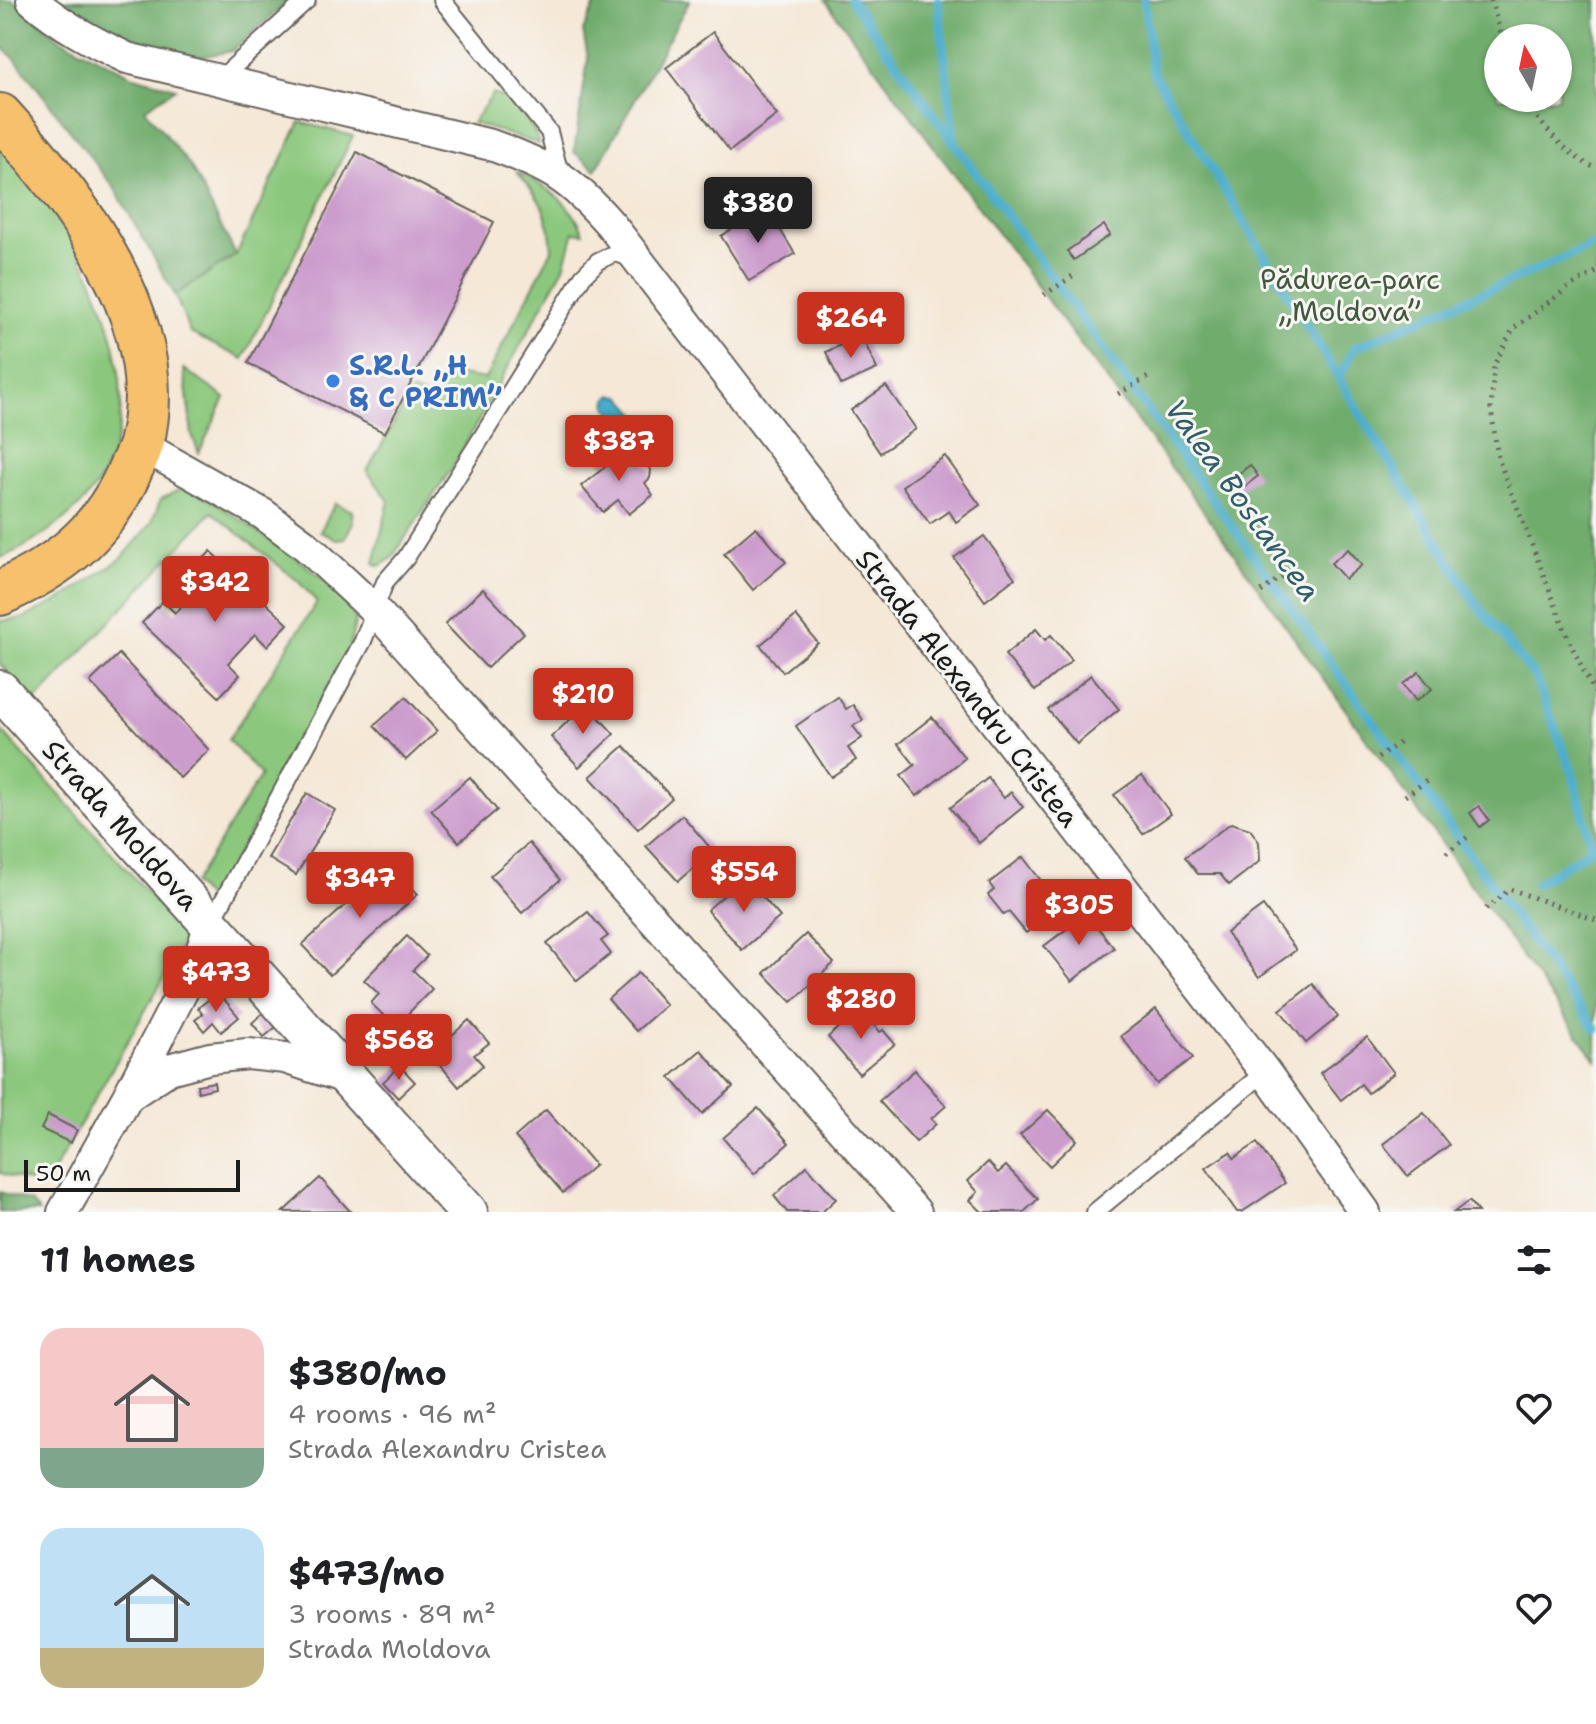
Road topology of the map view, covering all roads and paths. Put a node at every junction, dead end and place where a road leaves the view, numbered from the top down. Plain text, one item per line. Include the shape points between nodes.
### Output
1 (32, 0) edge
2 (307, 0) edge
3 (442, 0) edge
4 (1491, 0) edge
5 (1498, 24) edge
6 (219, 80) junction
7 (1532, 112) edge
8 (0, 116) edge
9 (1596, 168) edge
10 (560, 174) junction
11 (636, 259) junction
12 (1596, 272) edge
13 (1074, 275) dead end
14 (1044, 295) dead end
15 (1148, 377) dead end
16 (1118, 394) dead end
17 (141, 445) junction
18 (1290, 570) dead end
19 (1261, 592) dead end
20 (0, 593) edge
21 (374, 609) junction
22 (0, 690) edge
23 (1596, 695) edge
24 (1400, 742) dead end
25 (1378, 758) dead end
26 (1428, 780) dead end
27 (1405, 796) dead end
28 (1469, 836) dead end
29 (1446, 853) dead end
30 (1486, 909) dead end
31 (1596, 920) edge
32 (210, 924) junction
33 (1265, 1072) junction
34 (352, 1080) junction
35 (128, 1096) junction
36 (63, 1212) edge
37 (468, 1212) edge
38 (916, 1212) edge
39 (1095, 1212) edge
40 (1365, 1212) edge

1 - 6 street, Strada Alexandru Cristea via 92,42 127,58
2 - 6 lane
3 - 10 lane via 549,132
4 - 5 path
6 - 10 street, Strada Alexandru Cristea via 491,145
7 - 9 path via 1559,141
8 - 17 highway via 75,206 127,302 143,356 147,408
10 - 11 street, Strada Alexandru Cristea via 586,196
11 - 21 lane via 615,253 583,276 406,558 385,582
11 - 33 street, Strada Alexandru Cristea
12 - 23 path via 1513,329 1494,365 1491,409 1498,458
13 - 14 path
15 - 16 path
17 - 20 highway via 116,501 93,532 56,562
17 - 21 street via 263,514
18 - 19 path
21 - 32 lane via 363,641
21 - 38 street
22 - 32 street, Strada Moldova
24 - 25 path
26 - 27 path
28 - 29 path
30 - 31 path via 1510,889
32 - 34 street, Strada Moldova
32 - 35 street, Strada Moldova via 198,961
33 - 39 lane
33 - 40 street, Strada Alexandru Cristea
34 - 35 street, Strada Moldova via 285,1058 248,1054 169,1069
34 - 37 street, Strada Moldova
35 - 36 street, Strada Moldova

